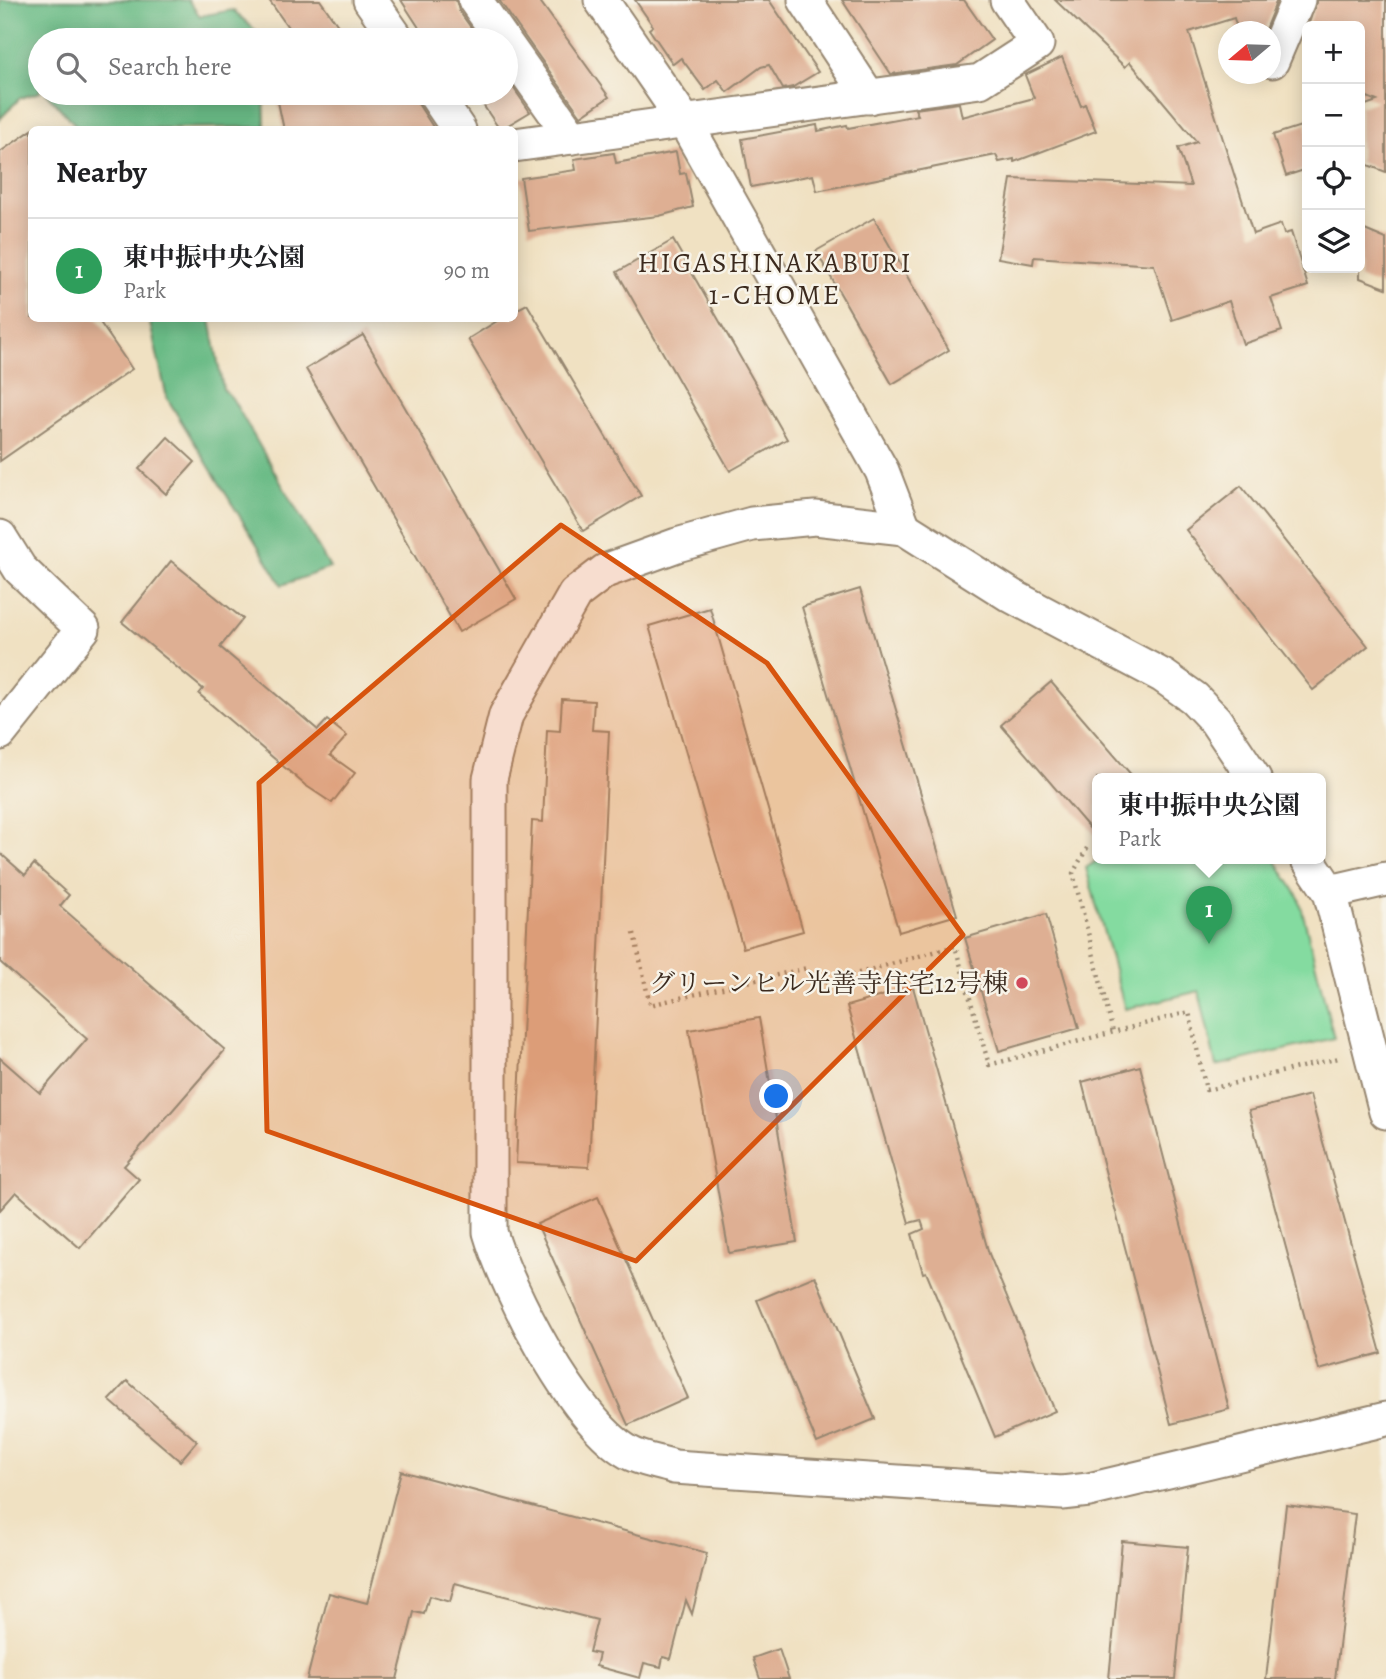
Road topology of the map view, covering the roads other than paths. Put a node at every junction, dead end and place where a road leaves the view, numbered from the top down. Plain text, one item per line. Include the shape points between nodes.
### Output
1 (370, 0) edge
2 (475, 0) edge
3 (601, 0) edge
4 (805, 0) edge
5 (1007, 0) edge
6 (1298, 0) edge
7 (390, 28) edge
8 (495, 28) edge
9 (1281, 40) edge
10 (518, 60) edge
11 (869, 97) junction
12 (442, 105) edge
13 (685, 122) junction
14 (456, 126) edge
15 (572, 137) junction
16 (518, 144) edge
17 (904, 528) junction
18 (0, 537) edge
19 (0, 733) edge
20 (1251, 773) edge
21 (1311, 864) edge
22 (1386, 879) edge
23 (1330, 892) junction
24 (1386, 1112) edge
25 (1386, 1419) edge

1 - 7 street
2 - 8 street
3 - 13 street
4 - 11 street
5 - 11 street via 1037,44 980,81
6 - 9 street
10 - 15 street
11 - 13 street
12 - 14 street
13 - 15 street
13 - 17 street via 882,471
15 - 16 street
17 - 20 street via 1010,595 1163,676 1215,720
17 - 25 street via 815,518 752,524 605,571 575,594 506,715 490,779 490,1232 499,1262 555,1367 596,1425 628,1452 674,1466 1062,1493
18 - 19 street via 20,569 83,629
21 - 23 street
22 - 23 street
23 - 24 street

